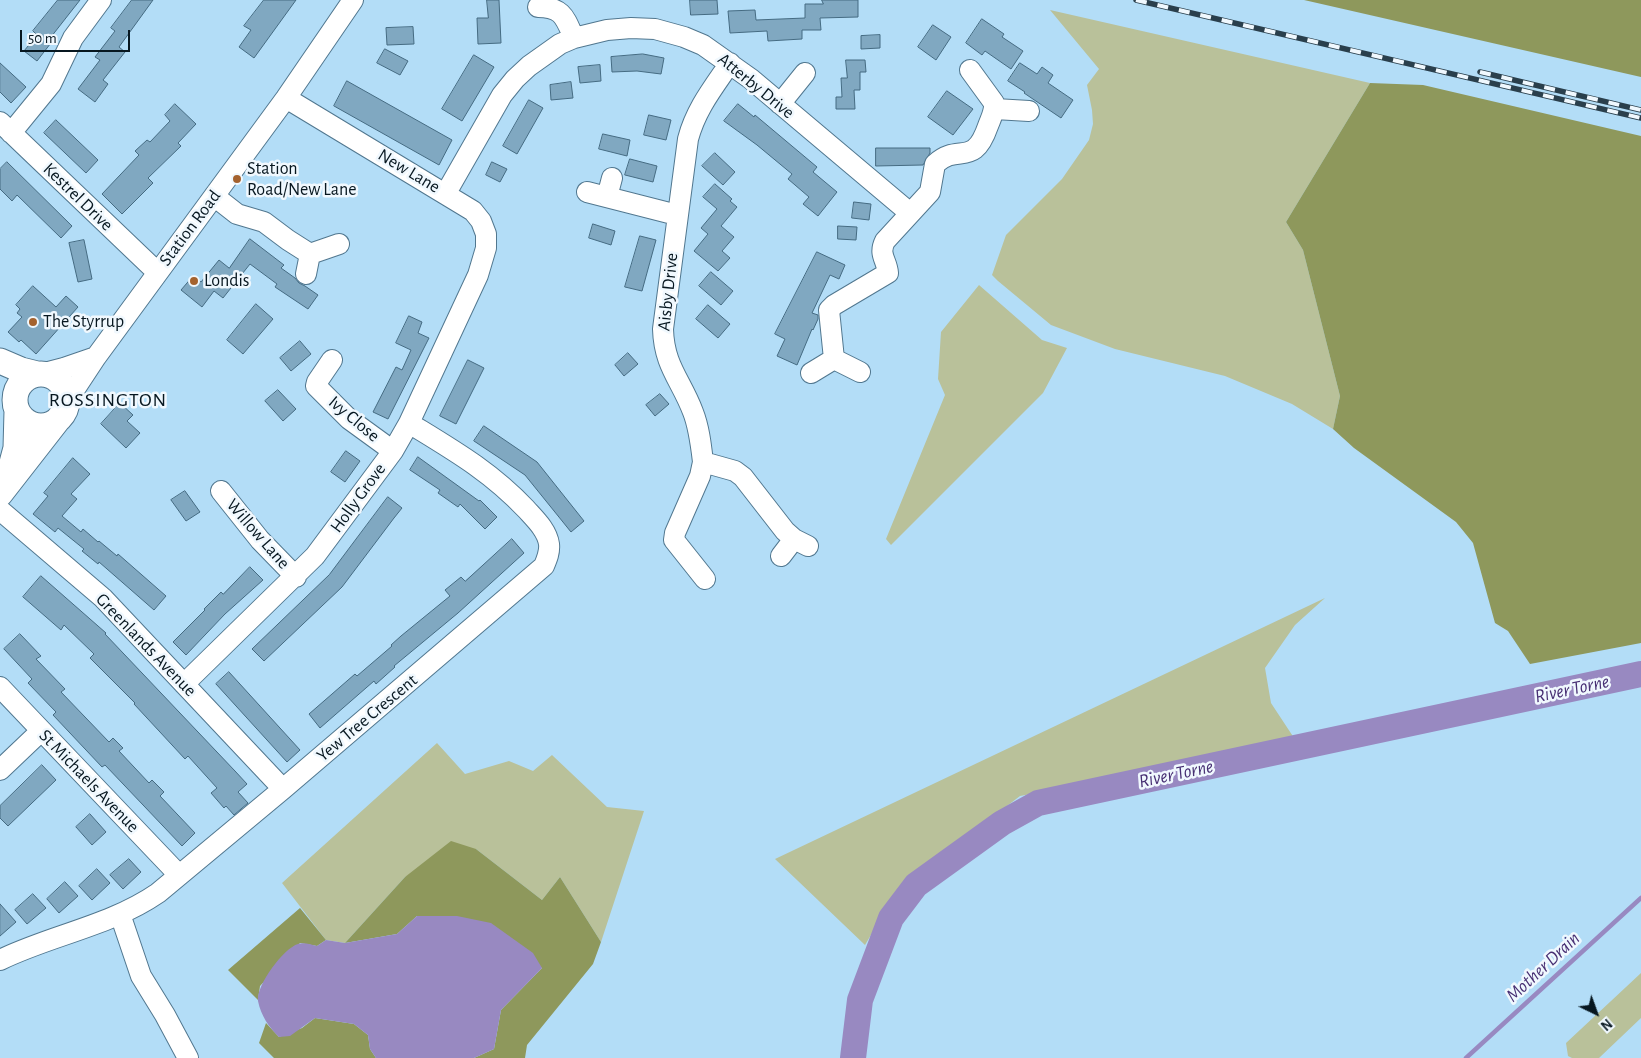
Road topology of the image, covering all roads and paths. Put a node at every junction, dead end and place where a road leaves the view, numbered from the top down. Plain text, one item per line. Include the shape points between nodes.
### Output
1 (101, 0) edge
2 (353, 0) edge
3 (538, 7) dead end
4 (574, 38) junction
5 (730, 63) junction
6 (970, 70) dead end
7 (805, 73) dead end
8 (286, 98) junction
9 (780, 104) junction
10 (995, 109) junction
11 (1029, 110) dead end
12 (6, 128) edge
13 (587, 192) dead end
14 (446, 193) junction
15 (214, 196) junction
16 (910, 213) junction
17 (677, 215) junction
18 (338, 244) dead end
19 (310, 254) junction
20 (157, 272) junction
21 (306, 274) dead end
22 (478, 274) joint
23 (96, 357) junction
24 (834, 359) junction
25 (332, 360) dead end
26 (0, 361) edge
27 (860, 372) dead end
28 (0, 373) edge
29 (811, 373) dead end
30 (39, 374) junction
31 (16, 407) junction
32 (64, 409) junction
33 (409, 423) junction
34 (393, 451) junction
35 (703, 462) junction
36 (3, 490) edge
37 (221, 491) dead end
38 (0, 510) edge
39 (781, 556) dead end
40 (296, 577) junction
41 (705, 579) dead end
42 (184, 684) junction
43 (0, 686) edge
44 (41, 731) junction
45 (0, 770) edge
46 (282, 789) junction
47 (179, 875) junction
48 (120, 914) junction
49 (0, 960) edge
50 (188, 1058) edge

1 - 12 street via 73,38 50,84
2 - 8 street, Station Road
3 - 4 street via 559,11
4 - 5 street, Atterby Drive via 608,30 655,29 703,45
4 - 14 street, Atterby Drive via 560,44 515,78
5 - 9 street, Atterby Drive
5 - 17 street, Aisby Drive via 693,120
6 - 10 street
7 - 9 street
8 - 14 street, New Lane
8 - 15 street, Station Road
9 - 16 street, Atterby Drive
10 - 11 street
10 - 16 street via 978,147 970,153 948,155 935,164 930,192
12 - 20 street, Kestrel Drive
13 - 17 street via 610,187
14 - 22 street, New Lane via 473,210 481,221 486,234 486,248
15 - 19 street via 238,214 264,222
15 - 20 street, Station Road
16 - 24 street via 884,242 881,252 888,269 886,275 830,310
17 - 35 street, Aisby Drive via 663,344 694,414
18 - 19 street
19 - 21 street
20 - 23 street, Station Road
22 - 33 street, Holly Grove
23 - 30 street
23 - 32 street, Station Road
24 - 27 street
24 - 29 street
25 - 34 street, Ivy Close via 316,386 349,419
26 - 30 main road
28 - 31 main road
30 - 31 main road via 24,380 19,386 15,394
30 - 32 main road via 48,375 61,384
31 - 32 main road via 22,418 37,425 53,422
31 - 36 main road via 16,448
32 - 36 main road
33 - 34 street, Holly Grove
33 - 46 street, Yew Tree Crescent via 471,461 509,492 538,521 546,534 548,556 544,566 534,575
34 - 40 street, Holly Grove
35 - 39 street via 735,471 779,524 801,542
35 - 41 street via 674,540
37 - 40 street, Willow Lane via 260,540
38 - 42 street, Greenlands Avenue via 103,598
40 - 42 street, Holly Grove
42 - 46 street, Greenlands Avenue
43 - 44 street, St Michaels Avenue
44 - 45 street
44 - 47 street, St Michaels Avenue
46 - 47 street, Yew Tree Crescent
47 - 48 street, Yew Tree Crescent via 145,902
48 - 49 street, Yew Tree Crescent
48 - 50 street via 141,976

